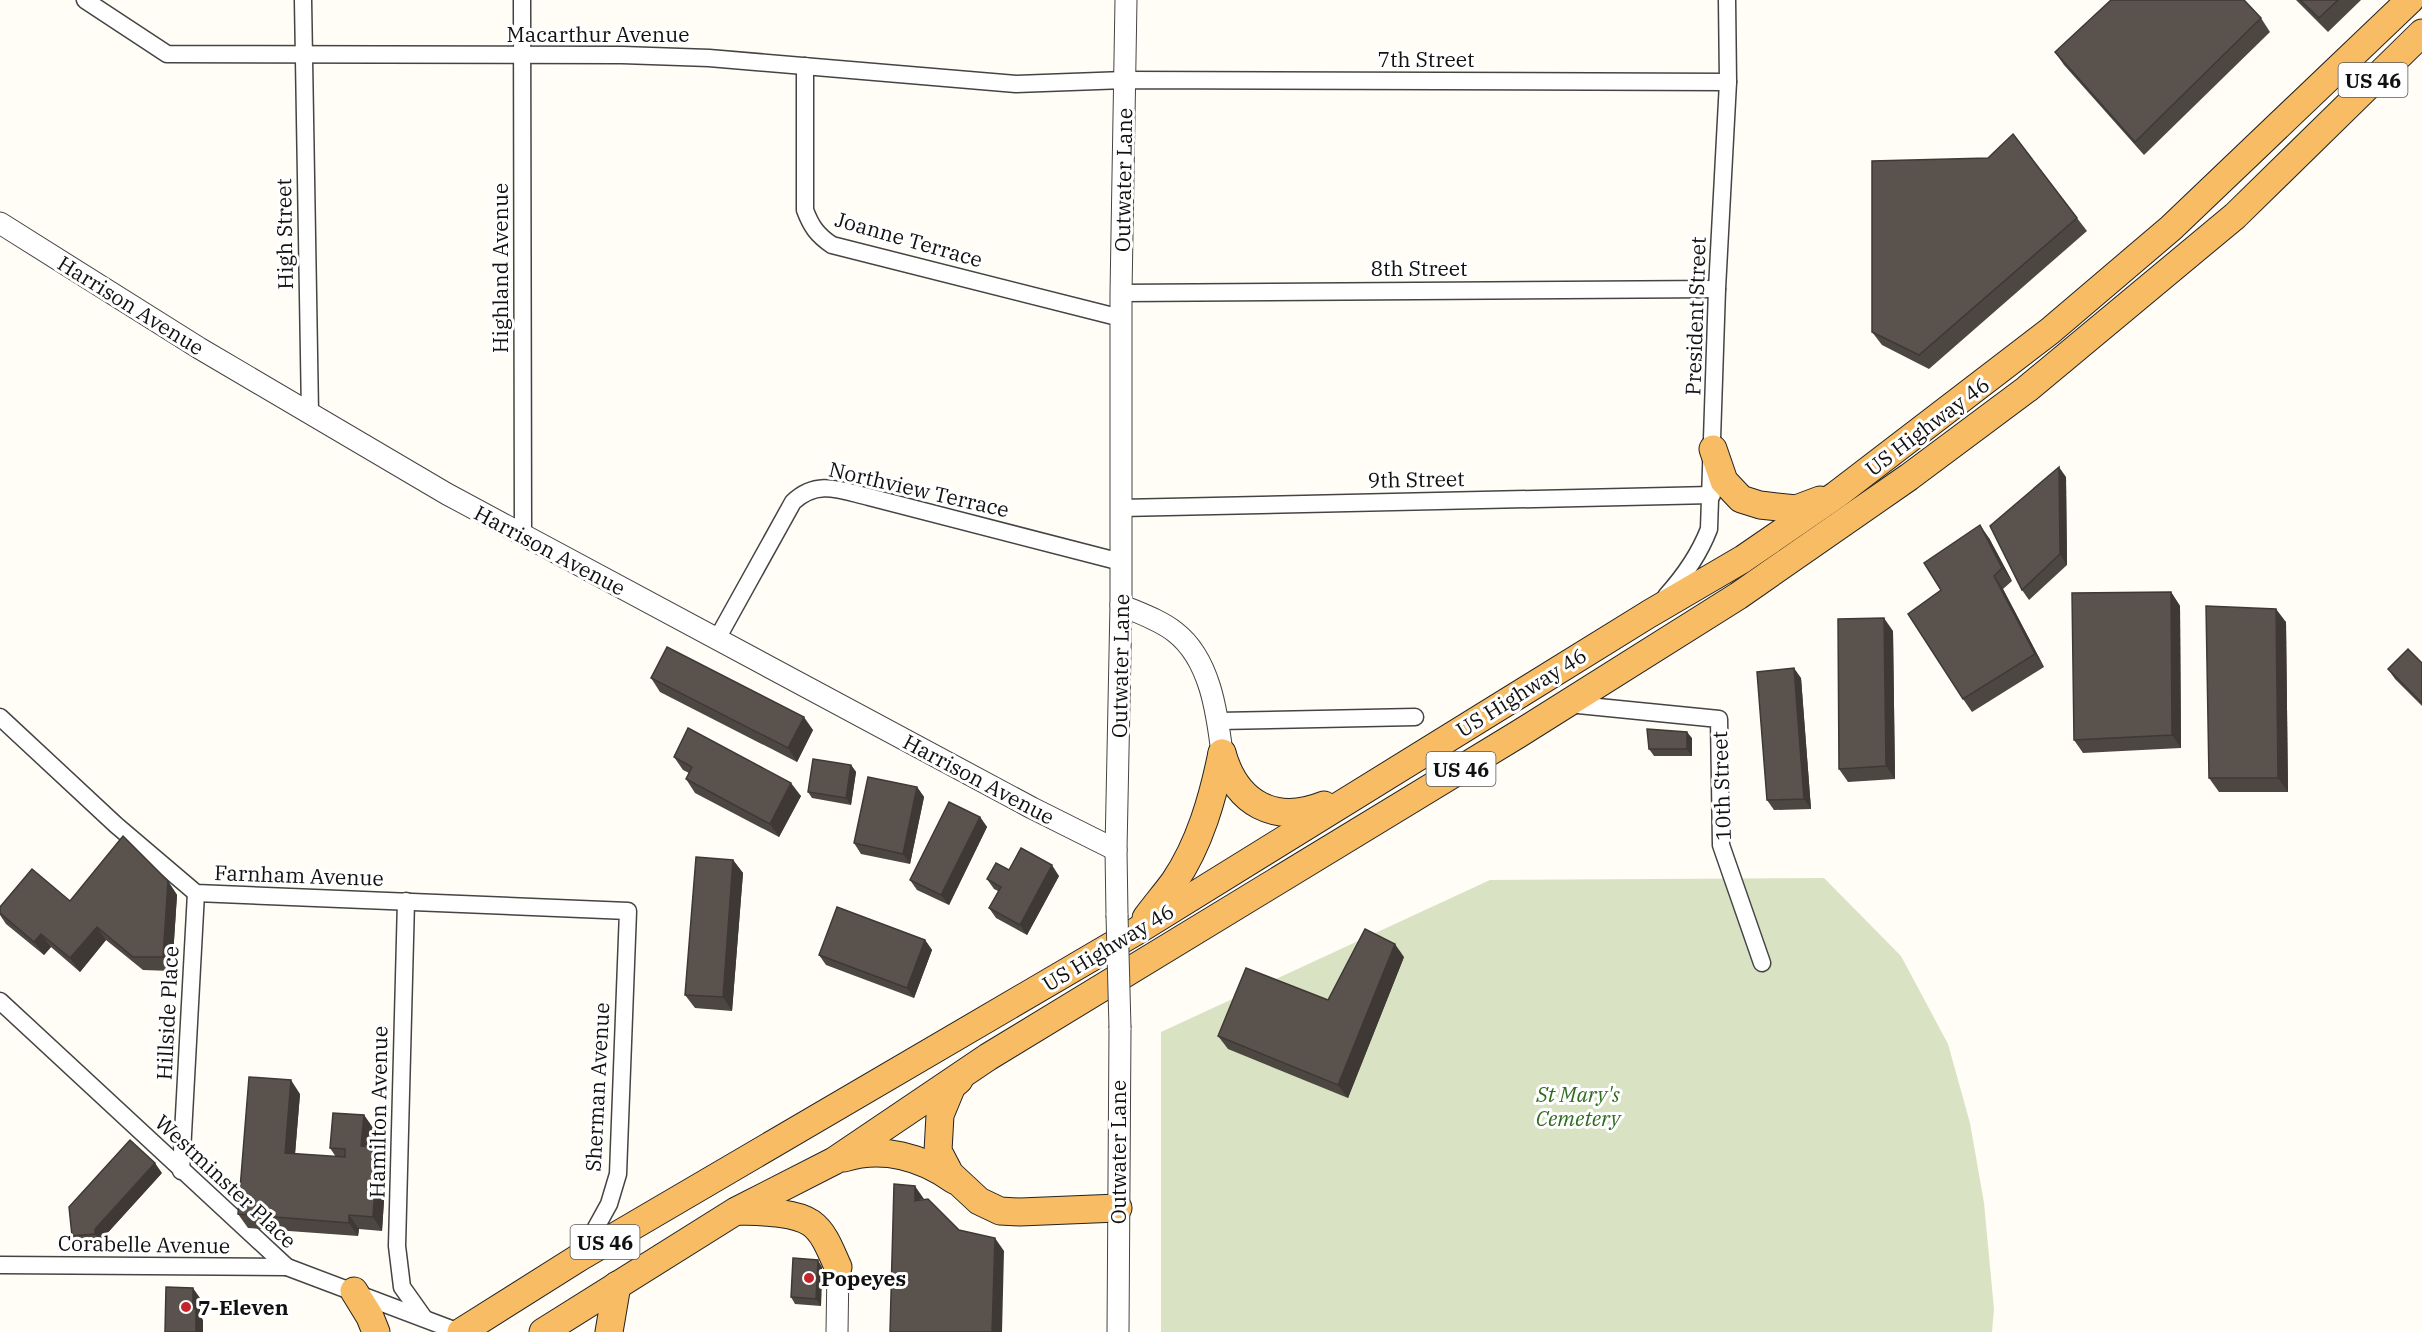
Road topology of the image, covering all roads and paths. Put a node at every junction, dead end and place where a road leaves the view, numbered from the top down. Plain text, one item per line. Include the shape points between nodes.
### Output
1 (85, 0) edge
2 (303, 0) edge
3 (522, 0) edge
4 (1126, 0) edge
5 (1727, 0) edge
6 (2410, 0) edge
7 (2422, 33) edge
8 (304, 55) junction
9 (522, 56) junction
10 (805, 66) junction
11 (1125, 80) junction
12 (1728, 82) junction
13 (0, 223) edge
14 (1717, 289) junction
15 (1121, 293) junction
16 (1121, 318) junction
17 (310, 413) junction
18 (1713, 449) junction
19 (1712, 495) junction
20 (1836, 495) junction
21 (1121, 508) junction
22 (523, 535) junction
23 (1121, 562) junction
24 (1121, 605) junction
25 (1649, 614) junction
26 (717, 639) junction
27 (1567, 704) junction
28 (0, 717) edge
29 (1415, 717) dead end
30 (1218, 720) junction
31 (1222, 753) junction
32 (1364, 789) junction
33 (1116, 850) junction
34 (196, 893) junction
35 (406, 901) junction
36 (628, 911) joint
37 (1126, 924) junction
38 (1762, 963) dead end
39 (0, 1001) edge
40 (988, 1057) junction
41 (834, 1161) junction
42 (181, 1171) junction
43 (960, 1185) junction
44 (1118, 1208) junction
45 (736, 1211) junction
46 (580, 1257) junction
47 (0, 1265) edge
48 (838, 1267) joint
49 (287, 1268) junction
50 (617, 1285) junction
51 (354, 1291) junction
52 (424, 1318) junction
53 (376, 1332) edge
54 (460, 1332) edge
55 (543, 1332) edge
56 (609, 1332) edge
57 (837, 1332) edge
58 (1118, 1332) edge

1 - 8 street, Macarthur Avenue via 167,54
2 - 8 street, High Street
3 - 9 street, Highland Avenue
4 - 11 street, Outwater Lane
5 - 12 street, President Street
6 - 20 highway, US Highway 46 / US 46 via 2171,228 2050,331
7 - 27 highway, US Highway 46 / US 46 via 2235,216 2027,389 1738,596
8 - 9 street, Macarthur Avenue
8 - 17 street, High Street
9 - 10 street, Macarthur Avenue via 709,58
9 - 22 street, Highland Avenue
10 - 11 street, Macarthur Avenue via 1016,84
10 - 16 street, Joanne Terrace via 805,210 819,237 832,245
11 - 12 street, 7th Street
11 - 15 street, Outwater Lane
12 - 14 street, President Street
13 - 17 street, Harrison Avenue
14 - 15 street, 8th Street
14 - 18 street, President Street
15 - 16 street, Outwater Lane
16 - 21 street, Outwater Lane
17 - 22 street, Harrison Avenue
18 - 19 street, President Street
18 - 20 highway via 1724,481 1741,499 1796,509
19 - 21 street, 9th Street
19 - 25 street, President Street via 1710,529 1701,551
20 - 25 highway, US Highway 46 / US 46 via 1743,559
21 - 23 street, Outwater Lane
22 - 26 street, Harrison Avenue
23 - 24 street, Outwater Lane
23 - 26 street, Northview Terrace via 828,487 814,488 793,502
24 - 30 street via 1176,632 1202,663
24 - 33 street, Outwater Lane
25 - 32 highway, US Highway 46 / US 46
26 - 33 street, Harrison Avenue
27 - 38 street, 10th Street via 1719,719 1721,845
27 - 40 highway, US Highway 46 / US 46
28 - 34 street, Farnham Avenue
29 - 30 street
30 - 31 street
31 - 32 highway via 1239,790 1269,810 1287,814 1308,812
31 - 37 highway via 1213,796 1175,880
32 - 37 highway, US Highway 46 / US 46
33 - 37 street, Outwater Lane
34 - 35 street, Farnham Avenue
34 - 42 street, Hillside Place
35 - 36 street, Farnham Avenue
35 - 52 street, Hamilton Avenue via 397,1246 402,1287
36 - 46 street, Sherman Avenue via 618,1174 609,1204
37 - 44 street, Outwater Lane, bridge via 1120,1028
37 - 46 highway, US Highway 46 / US 46
39 - 42 street, Westminster Place
40 - 41 highway, US Highway 46 / US 46
40 - 43 highway via 952,1086 940,1115 938,1151 944,1167
41 - 43 highway via 869,1153 905,1156 936,1168
41 - 45 highway, US Highway 46 / US 46
42 - 49 street, Westminster Place
43 - 44 highway via 979,1201 1000,1211
44 - 58 street, Outwater Lane
45 - 48 highway via 783,1214 811,1223 825,1238
45 - 50 highway, US Highway 46 / US 46
46 - 54 highway, US Highway 46 / US 46
47 - 49 street, Corabelle Avenue
48 - 57 street
49 - 51 street, Westminster Place
50 - 55 highway, US Highway 46 / US 46
50 - 56 highway
51 - 52 street, Westminster Place
51 - 53 highway
52 - 54 street, Westminster Place

